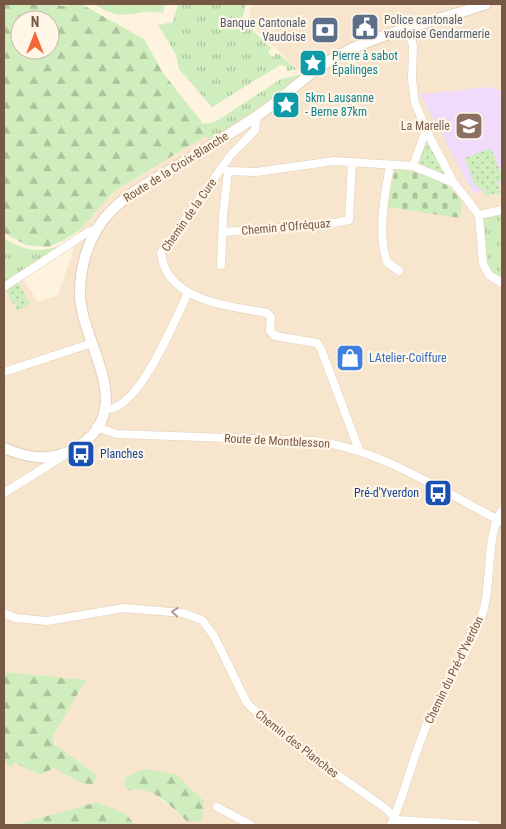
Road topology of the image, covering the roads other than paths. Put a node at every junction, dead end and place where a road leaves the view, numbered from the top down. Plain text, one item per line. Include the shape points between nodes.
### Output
1 (486, 4) edge
2 (409, 29) junction
3 (257, 116) junction
4 (426, 130) junction
5 (352, 162) junction
6 (390, 165) junction
7 (413, 166) junction
8 (225, 169) junction
9 (454, 182) junction
10 (502, 210) edge
11 (480, 215) junction
12 (97, 228) junction
13 (223, 232) junction
14 (221, 265) dead end
15 (398, 271) dead end
16 (502, 283) edge
17 (4, 287) edge
18 (188, 293) junction
19 (92, 343) junction
20 (4, 372) edge
21 (104, 410) junction
22 (96, 427) junction
23 (4, 448) edge
24 (359, 450) junction
25 (68, 451) junction
26 (4, 492) edge
27 (502, 511) edge
28 (499, 521) edge
29 (4, 613) edge
30 (217, 807) dead end
31 (396, 822) edge
32 (252, 825) edge
33 (476, 825) edge

1 - 2 street, Route de la Croix-Blanche
2 - 3 street, Route de la Croix-Blanche via 363,44 334,58
2 - 4 street via 413,46 413,96
3 - 8 street, Chemin de la Cure via 256,130
3 - 12 street, Route de la Croix-Blanche via 121,201
4 - 7 street
4 - 9 street
5 - 6 street
5 - 8 street via 298,165 256,172
5 - 13 street, Chemin d'Ofréquaz via 349,220 323,225
6 - 7 street
6 - 15 street via 383,208 385,250 387,262
7 - 9 street
8 - 13 street, Chemin d'Ofréquaz
8 - 18 street, Chemin de la Cure via 161,253 162,265
9 - 11 street
10 - 11 street
11 - 16 street via 483,264 489,275
12 - 17 street
12 - 19 street, Route de la Croix-Blanche via 81,273 82,312
13 - 14 street, Chemin d'Ofréquaz
18 - 21 street via 141,383 117,408
18 - 24 street, Chemin de la Cure via 232,307 267,313 271,317 270,331 275,336 317,343
19 - 20 street
19 - 21 street, Route de la Croix-Blanche via 105,379
21 - 22 street, Route de la Croix-Blanche
22 - 24 street, Route de Montblesson via 117,434 313,441
22 - 25 street, Route de la Croix-Blanche via 81,444
23 - 25 street, Route de la Croix-Blanche via 34,457 52,457
24 - 28 street, Route de Montblesson
25 - 26 street
27 - 28 street
28 - 31 street, Chemin du Pré-d'Yverdon via 481,621 429,718
31 -> 29 street, Chemin des Planches via 262,719 247,703 214,636 202,620 183,613 124,608 47,621 15,618
30 - 32 street
31 - 33 street

